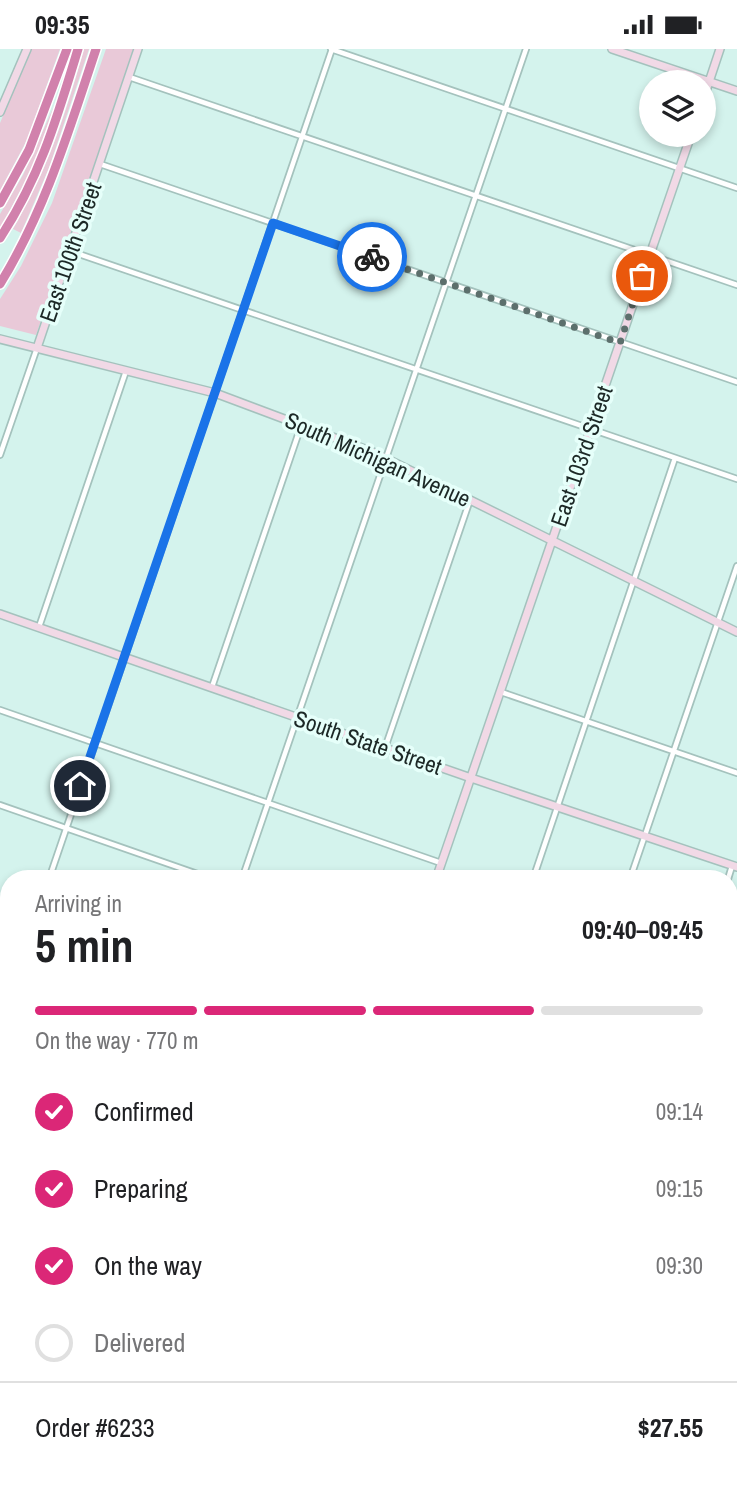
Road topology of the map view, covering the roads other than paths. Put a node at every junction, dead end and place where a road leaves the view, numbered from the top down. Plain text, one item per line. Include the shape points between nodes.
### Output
1 (27, 49) edge
2 (67, 49) edge
3 (78, 49) edge
4 (96, 49) edge
5 (138, 49) edge
6 (331, 49) edge
7 (526, 49) edge
8 (612, 49) edge
9 (720, 49) edge
10 (674, 70) edge
11 (713, 70) edge
12 (129, 78) junction
13 (716, 84) edge
14 (737, 91) edge
15 (505, 109) junction
16 (0, 112) edge
17 (303, 137) junction
18 (687, 147) edge
19 (100, 164) junction
20 (679, 169) junction
21 (737, 188) edge
22 (476, 196) junction
23 (0, 203) edge
24 (273, 223) junction
25 (0, 238) edge
26 (70, 251) junction
27 (649, 255) junction
28 (446, 283) junction
29 (0, 284) edge
30 (737, 285) edge
31 (243, 310) junction
32 (0, 339) edge
33 (620, 343) junction
34 (37, 348) junction
35 (416, 370) junction
36 (126, 371) junction
37 (737, 382) edge
38 (215, 393) junction
39 (301, 424) junction
40 (590, 429) junction
41 (0, 455) edge
42 (387, 458) junction
43 (676, 458) junction
44 (737, 479) edge
45 (470, 499) junction
46 (552, 540) junction
47 (737, 566) edge
48 (633, 582) junction
49 (0, 614) edge
50 (717, 624) junction
51 (39, 627) junction
52 (737, 632) edge
53 (125, 657) junction
54 (212, 687) junction
55 (500, 691) junction
56 (0, 710) edge
57 (298, 717) junction
58 (586, 722) junction
59 (95, 743) junction
60 (385, 748) junction
61 (674, 751) junction
62 (737, 773) edge
63 (471, 778) junction
64 (268, 803) junction
65 (0, 805) edge
66 (558, 807) junction
67 (66, 828) junction
68 (645, 836) junction
69 (441, 863) junction
70 (735, 866) edge
71 (52, 870) edge
72 (186, 870) edge
73 (245, 870) edge
74 (439, 870) edge
75 (536, 870) edge
76 (633, 870) edge

1 - 16 main road
2 - 23 highway via 29,150
3 - 25 highway via 50,141
4 - 29 highway via 40,208
5 - 12 main road, East 100th Street
6 - 15 street
6 - 17 street
7 - 15 street
8 - 10 main road
9 - 11 main road
12 - 17 street
12 - 19 main road, East 100th Street
13 - 14 main road
15 - 20 street
15 - 22 street
17 - 22 street
17 - 24 street
18 - 20 main road, East 103rd Street
19 - 24 street
19 - 26 main road, East 100th Street
20 - 21 street
20 - 27 main road, East 103rd Street
22 - 27 street
22 - 28 street
24 - 28 street
24 - 31 street
26 - 31 street
26 - 34 main road, East 100th Street
27 - 30 street
27 - 33 main road, East 103rd Street
28 - 33 street
28 - 35 street
31 - 35 street
31 - 38 street
32 - 34 main road, South Michigan Avenue
33 - 37 street
33 - 40 main road, East 103rd Street
34 - 36 main road, South Michigan Avenue
34 - 41 street, East 100th Street
35 - 40 street
35 - 42 street
36 - 38 main road, South Michigan Avenue
36 - 51 street
38 - 39 main road, South Michigan Avenue
38 - 53 street
39 - 42 main road, South Michigan Avenue
39 - 54 street
40 - 43 street
40 - 46 main road, East 103rd Street
42 - 45 main road, South Michigan Avenue
42 - 57 street
43 - 44 street
43 - 48 street
45 - 46 main road, South Michigan Avenue
45 - 60 street
46 - 48 main road, South Michigan Avenue
46 - 55 main road, East 103rd Street
47 - 50 street
48 - 50 main road, South Michigan Avenue
48 - 58 street
49 - 51 main road, South State Street
50 - 52 main road, South Michigan Avenue
50 - 61 street
51 - 53 main road, South State Street
53 - 54 main road, South State Street
53 - 59 street
54 - 57 main road, South State Street
55 - 58 street
55 - 63 main road, East 103rd Street
56 - 59 street
57 - 60 main road, South State Street
57 - 64 street
58 - 61 street
58 - 66 street
59 - 64 street
59 - 67 street
60 - 63 main road, South State Street
61 - 62 street
61 - 68 street
63 - 66 main road, South State Street
63 - 69 main road, East 103rd Street
64 - 69 street
64 - 73 street
65 - 67 street
66 - 68 main road, South State Street
66 - 75 street
67 - 71 street
67 - 72 street
68 - 70 main road, South State Street
68 - 76 street
69 - 74 main road, East 103rd Street

